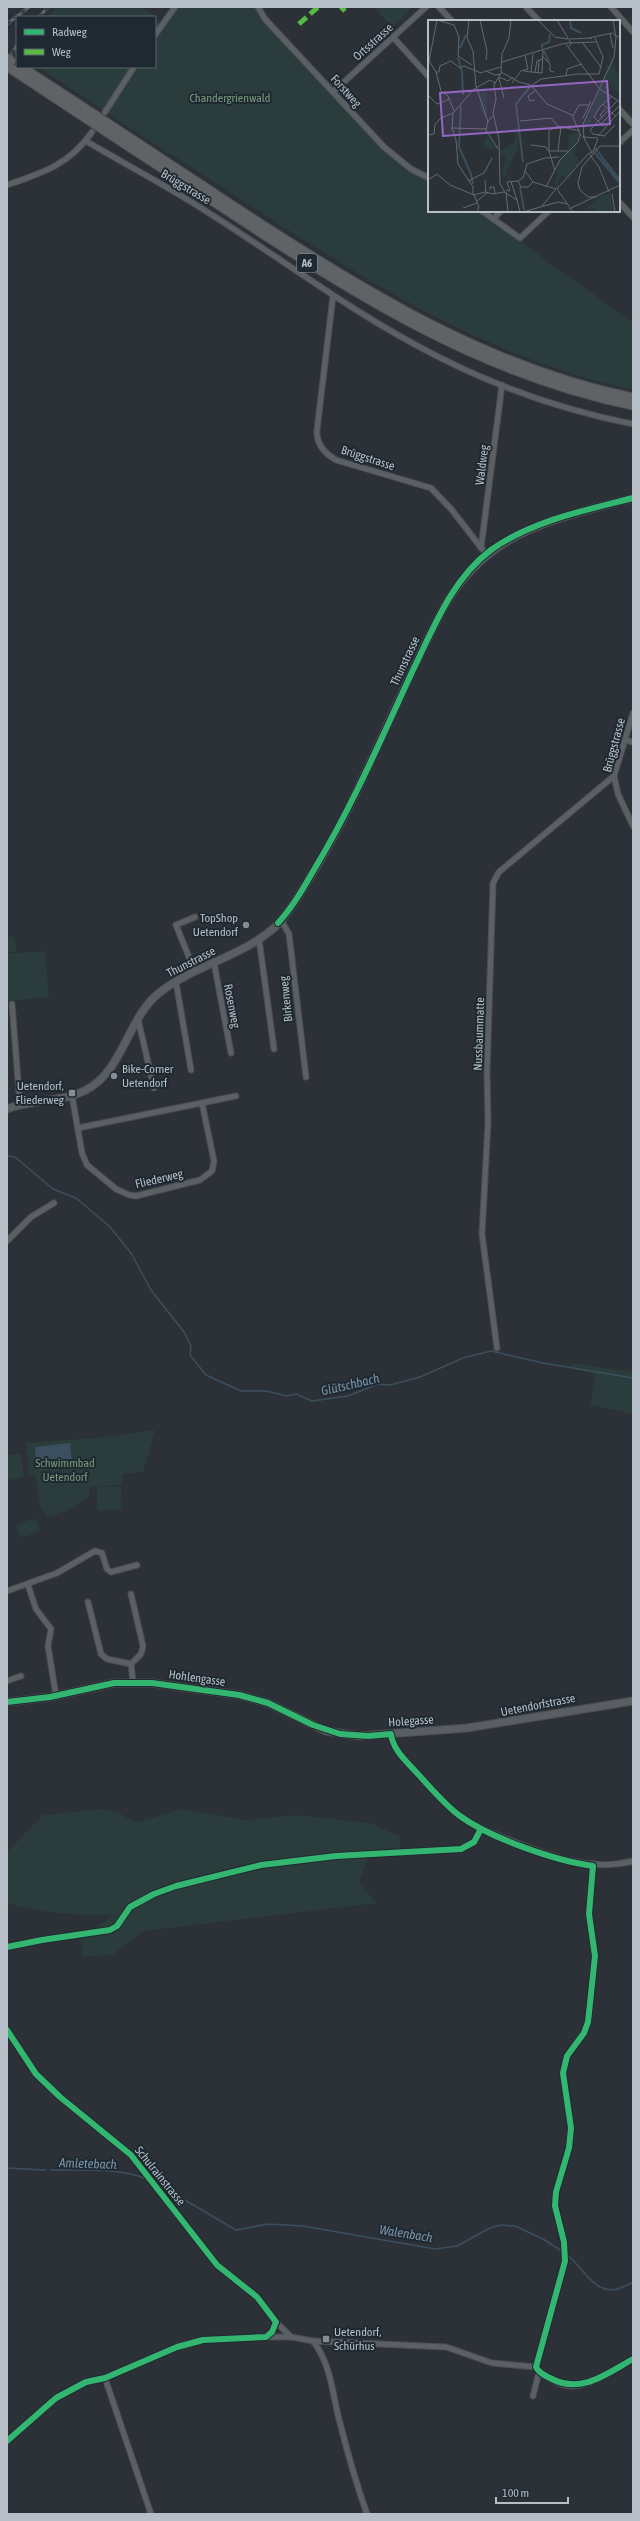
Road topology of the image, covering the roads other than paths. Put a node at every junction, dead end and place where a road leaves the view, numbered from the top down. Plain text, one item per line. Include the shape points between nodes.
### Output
1 (175, 7) edge
2 (258, 7) edge
3 (426, 7) edge
4 (439, 7) edge
5 (526, 7) edge
6 (611, 7) edge
7 (451, 20) edge
8 (538, 20) edge
9 (633, 32) edge
10 (156, 34) edge
11 (393, 37) junction
12 (17, 68) edge
13 (23, 68) edge
14 (133, 68) edge
15 (428, 76) edge
16 (333, 92) junction
17 (620, 110) edge
18 (105, 112) dead end
19 (633, 124) edge
20 (633, 130) edge
21 (92, 132) dead end
22 (86, 141) junction
23 (620, 142) edge
24 (428, 177) edge
25 (7, 185) edge
26 (620, 203) edge
27 (483, 212) edge
28 (500, 212) edge
29 (548, 212) edge
30 (633, 217) edge
31 (493, 219) junction
32 (334, 296) junction
33 (502, 386) junction
34 (633, 398) edge
35 (633, 405) edge
36 (633, 424) edge
37 (633, 498) edge
38 (484, 551) junction
39 (633, 713) edge
40 (625, 740) junction
41 (633, 742) edge
42 (614, 776) junction
43 (633, 826) edge
44 (195, 918) dead end
45 (281, 920) junction
46 (259, 939) junction
47 (214, 963) junction
48 (195, 972) junction
49 (176, 982) junction
50 (12, 1004) dead end
51 (138, 1018) junction
52 (274, 1049) dead end
53 (231, 1053) dead end
54 (191, 1070) dead end
55 (306, 1077) dead end
56 (154, 1088) dead end
57 (72, 1096) junction
58 (236, 1096) dead end
59 (202, 1103) junction
60 (20, 1105) junction
61 (7, 1109) edge
62 (78, 1128) junction
63 (54, 1203) dead end
64 (7, 1241) edge
65 (497, 1348) dead end
66 (137, 1565) dead end
67 (28, 1585) junction
68 (7, 1591) edge
69 (131, 1594) dead end
70 (88, 1602) dead end
71 (131, 1664) junction
72 (21, 1676) dead end
73 (7, 1681) edge
74 (133, 1682) junction
75 (56, 1696) junction
76 (633, 1700) edge
77 (7, 1702) edge
78 (447, 1730) joint
79 (390, 1734) junction
80 (378, 1735) joint
81 (482, 1829) junction
82 (633, 1861) edge
83 (593, 1866) junction
84 (7, 1947) edge
85 (7, 2030) edge
86 (276, 2322) junction
87 (266, 2337) junction
88 (291, 2337) junction
89 (313, 2341) junction
90 (325, 2342) junction
91 (319, 2349) junction
92 (633, 2359) edge
93 (537, 2370) junction
94 (105, 2378) junction
95 (533, 2396) dead end
96 (7, 2441) edge
97 (151, 2514) edge
98 (367, 2514) edge

1 - 10 street
2 - 16 street, Forstweg via 265,19
3 - 11 street, Ortsstrasse
4 - 7 street
5 - 8 street
6 - 9 street
11 - 15 street
11 - 16 street, Ortsstrasse
12 - 35 highway, A6 via 292,253 406,321 516,371 582,394
13 - 34 highway, A6 via 296,247 399,308 456,338 518,365 572,383
14 - 18 street
16 - 24 street, Forstweg via 397,159
17 - 19 street
20 - 23 street
21 - 22 street
22 - 25 street via 58,166
22 - 32 street, Brüggstrasse via 201,207
26 - 30 street
27 - 31 street
28 - 31 street
29 - 31 street via 520,238
32 - 33 street, Brüggstrasse via 424,350
32 - 38 street, Brüggstrasse via 317,430 318,443 336,460 431,488
33 - 36 street, Brüggstrasse via 582,413
33 - 38 street, Waldweg
37 - 38 main road, Thunstrasse via 533,528
38 - 45 main road, Thunstrasse via 444,607 340,825
39 - 40 street, Brüggstrasse
40 - 41 street
40 - 42 street, Brüggstrasse
42 - 43 street, Brüggstrasse via 618,794
42 - 65 street, Nussbaummatte via 514,858 494,879 488,1123 482,1234
44 - 48 street via 176,925
45 - 46 main road, Thunstrasse
45 - 55 street, Birkenweg via 289,934
46 - 47 main road, Thunstrasse
46 - 52 street
47 - 48 main road, Thunstrasse
47 - 53 street, Rosenweg
48 - 49 main road, Thunstrasse
49 - 51 main road, Thunstrasse via 155,997
49 - 54 street
50 - 60 street
51 - 56 street
51 - 57 main road, Thunstrasse via 103,1077 90,1088
57 - 60 main road, Thunstrasse
57 - 62 street, Fliederweg
58 - 59 street
59 - 62 street
59 - 62 street, Fliederweg via 214,1161 212,1171 200,1180 143,1195 123,1193 87,1165
60 - 61 main road, Thunstrasse
63 - 64 street via 31,1217
66 - 67 street via 111,1572 107,1569 102,1553 95,1551 57,1573
67 - 68 street
67 - 75 street via 36,1609 51,1628 48,1646
69 - 71 street via 143,1646 141,1654
70 - 71 street via 101,1654
71 - 74 street
72 - 73 street
74 - 75 main road, Hohlengasse via 103,1685
74 - 80 main road, Hohlengasse via 240,1695 268,1703 333,1733 352,1736
75 - 77 main road, Hohlengasse
76 - 78 main road, Uetendorfstrasse
78 - 79 main road, Holegasse
79 - 80 main road, Holegasse
79 - 81 street via 396,1749 436,1794 460,1816
81 - 83 street via 553,1857
81 - 84 street via 474,1842 461,1849 306,1859 261,1865 184,1884 134,1904 117,1926 105,1932
82 - 83 street
83 - 93 street via 590,1914 595,1956 588,2022 584,2033 567,2056 563,2073 571,2128 555,2206 566,2253
85 - 86 street, Schulrainstrasse via 36,2074 131,2155 217,2265 257,2297
86 - 87 street via 272,2332
86 - 88 street, Schulrainstrasse
87 - 88 street
87 - 94 street via 203,2340 177,2347
88 - 89 street
89 - 90 street
89 - 91 street
90 - 91 street
90 - 93 street via 446,2347 492,2363
91 - 98 street via 330,2374 339,2420
92 - 93 street via 600,2377 572,2386 560,2384
93 - 95 street
94 - 96 street via 86,2382 56,2398
94 - 97 street

